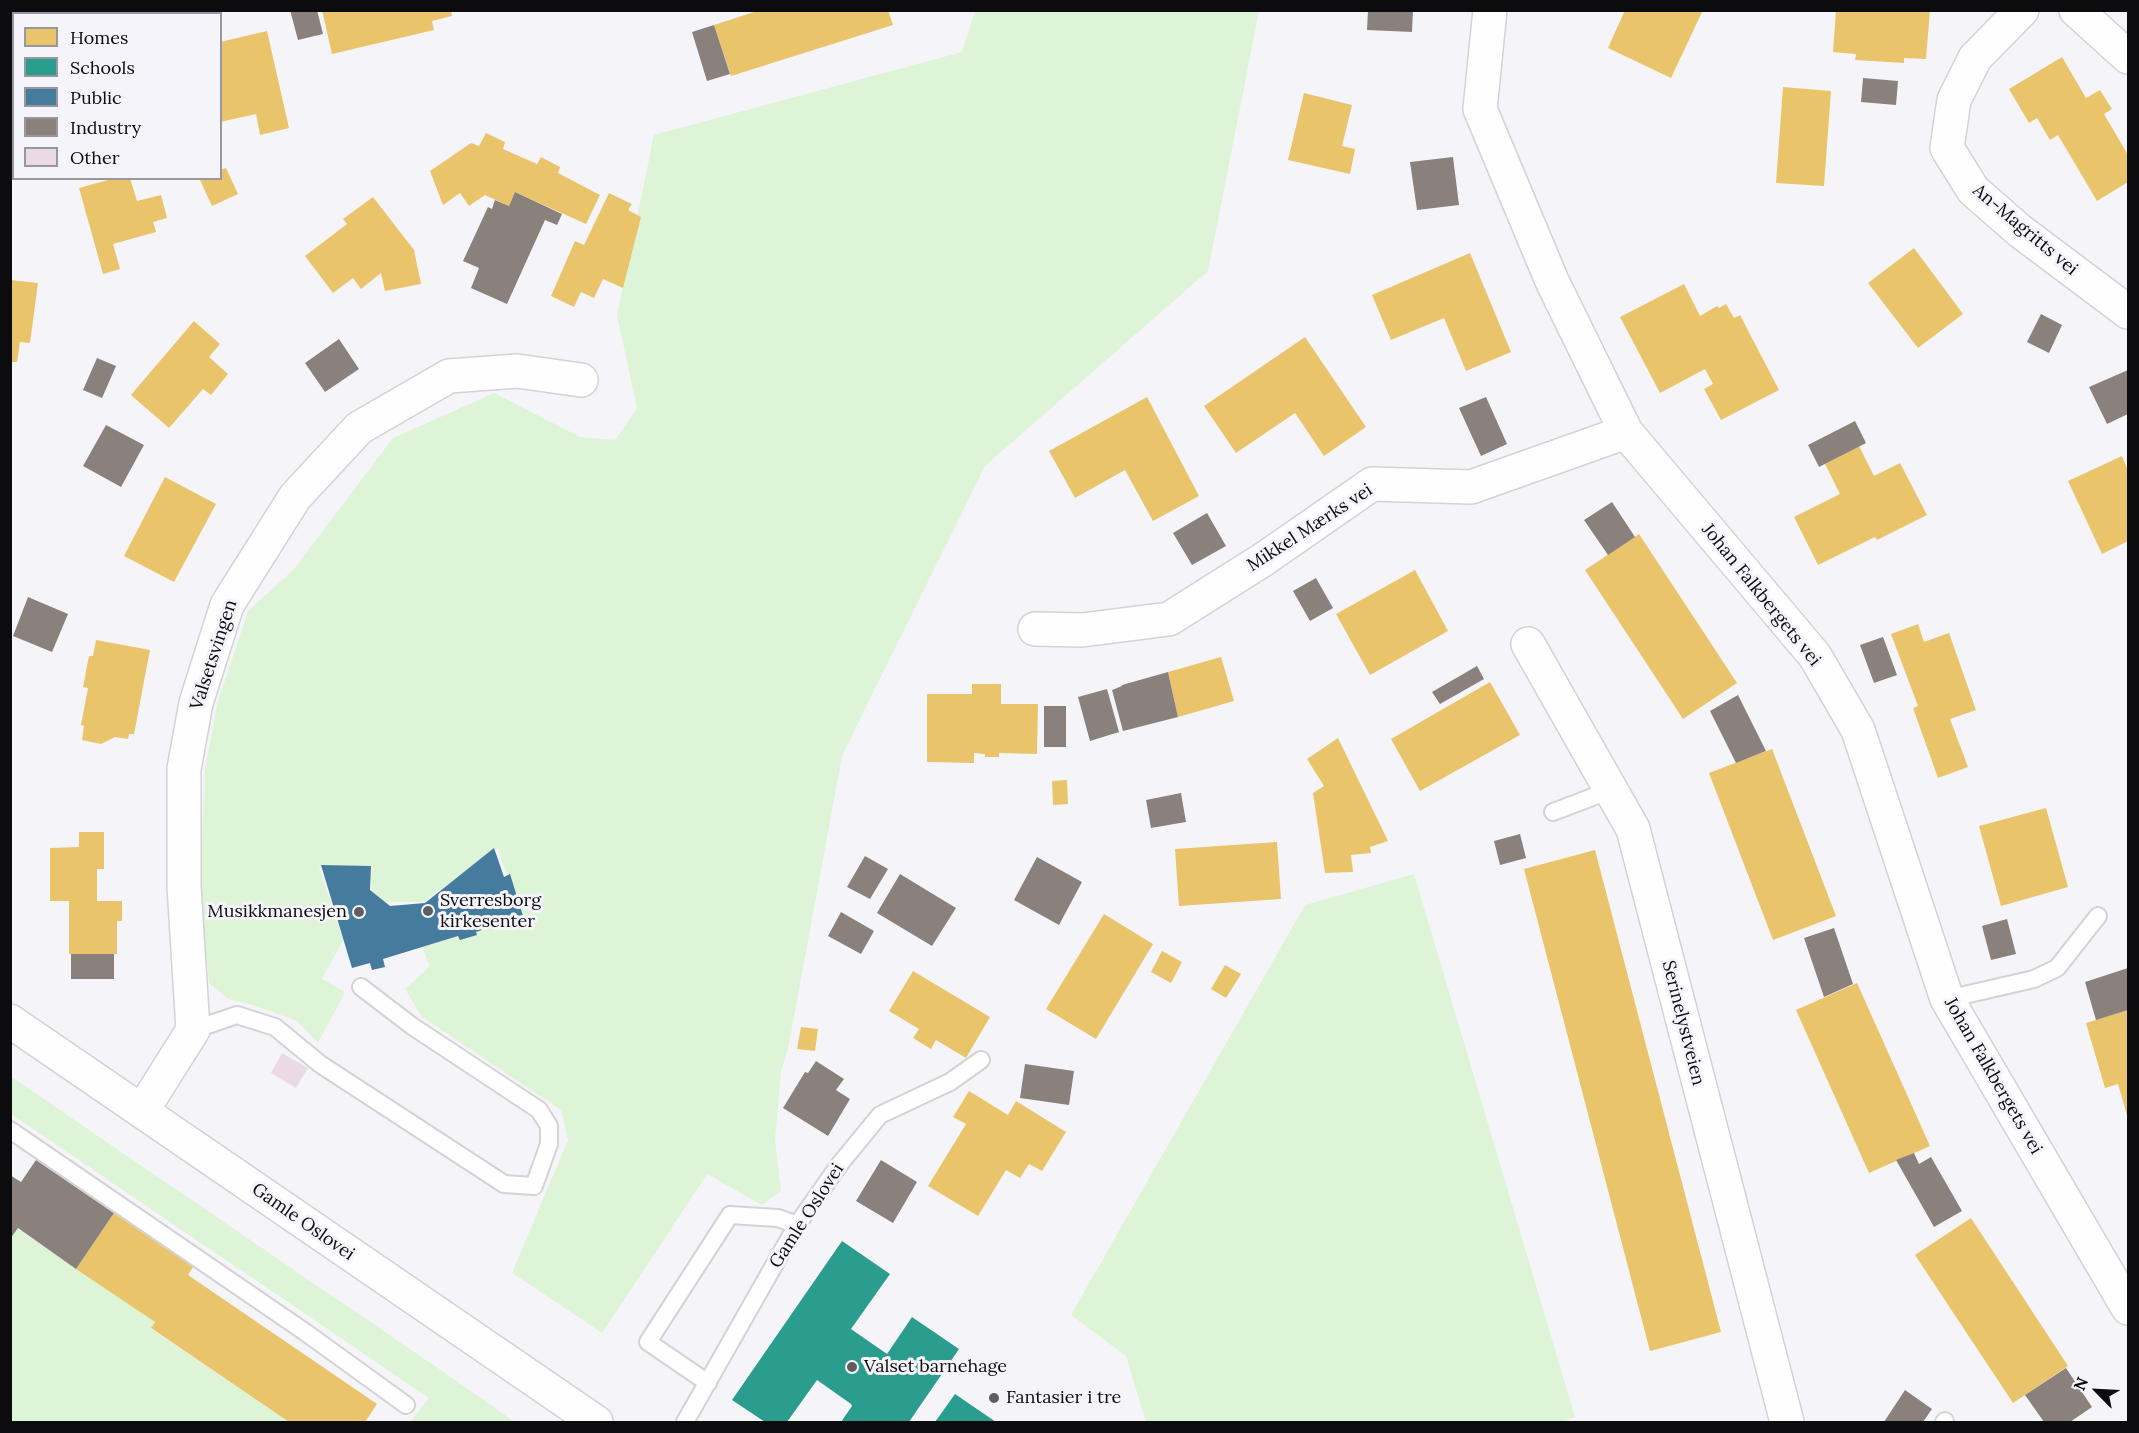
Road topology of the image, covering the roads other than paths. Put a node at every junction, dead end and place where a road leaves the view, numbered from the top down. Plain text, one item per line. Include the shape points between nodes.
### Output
1 (1491, 10) edge
2 (2022, 10) edge
3 (2076, 10) edge
4 (2128, 57) edge
5 (2128, 312) edge
6 (581, 380) dead end
7 (1626, 432) junction
8 (1035, 629) dead end
9 (1528, 644) dead end
10 (1611, 790) junction
11 (1553, 812) dead end
12 (2098, 916) dead end
13 (361, 987) dead end
14 (1947, 999) junction
15 (10, 1021) edge
16 (193, 1030) junction
17 (981, 1060) dead end
18 (142, 1111) junction
19 (10, 1130) edge
20 (797, 1225) junction
21 (2128, 1308) edge
22 (708, 1383) junction
23 (406, 1405) dead end
24 (596, 1422) edge
25 (685, 1422) edge
26 (1788, 1422) edge

1 - 7 street, Johan Falkbergets vei via 1480,109 1552,281
2 - 5 street, An-Magritts vei via 1975,58 1953,100 1947,148 1972,190
3 - 4 street
6 - 16 street, Valsetsvingen via 517,371 449,376 359,428 295,497 227,605 196,703 184,769 184,886
7 - 8 street, Mikkel Mærks vei via 1471,487 1372,484 1169,619 1082,630
7 - 14 street, Johan Falkbergets vei via 1815,656 1858,730
9 - 10 street, Serinelystveien
10 - 11 lane
10 - 26 street, Serinelystveien via 1633,829
12 - 14 lane via 2057,968 2034,979
13 - 16 lane via 412,1026 539,1110 549,1126 549,1144 534,1186 504,1184 320,1064 275,1027 237,1015
14 - 21 street, Johan Falkbergets vei
15 - 18 street, Gamle Oslovei
16 - 18 street
17 - 20 lane, Gamle Oslovei via 950,1082 880,1115
18 - 24 street, Gamle Oslovei
19 - 23 lane
20 - 22 lane, Gamle Oslovei
20 - 22 lane via 778,1218 730,1215 648,1342
22 - 25 lane, Gamle Oslovei

